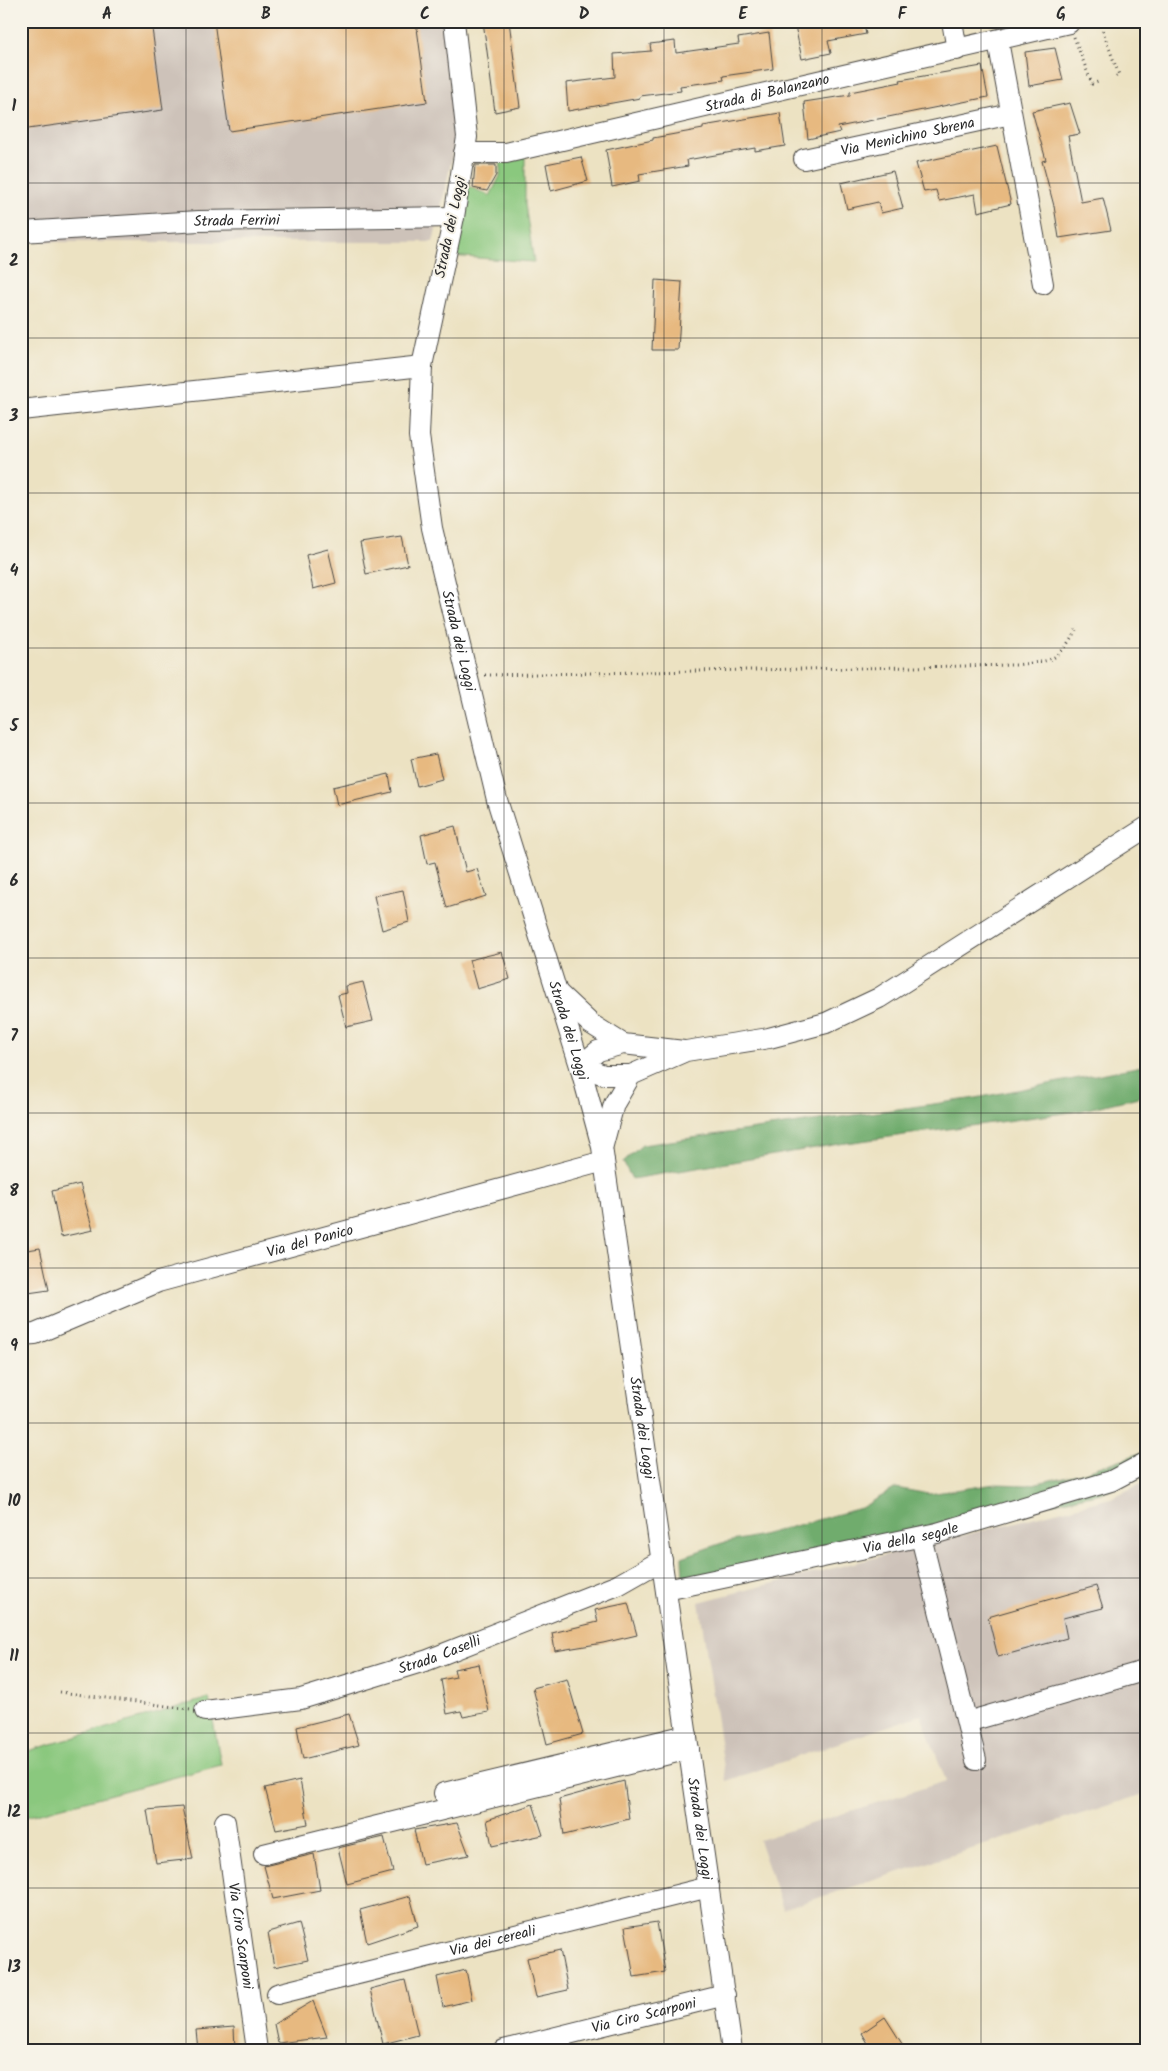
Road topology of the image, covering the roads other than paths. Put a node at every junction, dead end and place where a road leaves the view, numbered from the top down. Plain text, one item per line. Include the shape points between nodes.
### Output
1 (454, 21) edge
2 (952, 21) edge
3 (1069, 22) road end
4 (998, 41) junction
5 (957, 50) junction
6 (1012, 114) junction
7 (464, 153) junction
8 (804, 159) dead end
9 (454, 217) junction
10 (21, 232) edge
11 (1043, 284) dead end
12 (422, 366) junction
13 (21, 410) edge
14 (1147, 828) edge
15 (557, 993) junction
16 (623, 1044) junction
17 (686, 1051) junction
18 (580, 1066) junction
19 (631, 1075) junction
20 (603, 1154) junction
21 (21, 1334) edge
22 (1147, 1462) edge
23 (921, 1537) junction
24 (662, 1560) junction
25 (666, 1590) junction
26 (1147, 1670) edge
27 (205, 1711) road end
28 (967, 1722) junction
29 (688, 1742) junction
30 (976, 1760) dead end
31 (444, 1793) dead end
32 (225, 1822) dead end
33 (264, 1854) dead end
34 (709, 1887) junction
35 (277, 1994) dead end
36 (725, 1995) junction
37 (257, 2050) edge
38 (504, 2050) edge
39 (732, 2050) edge

1 - 7 street, Strada dei Loggi via 467,138
2 - 5 street
3 - 4 street, Strada di Balanzano
4 - 5 street, Strada di Balanzano
4 - 6 street
5 - 7 street, Strada di Balanzano via 506,153
6 - 8 street, Via Menichino Sbrena
6 - 11 street
7 - 9 street, Strada dei Loggi
9 - 10 street, Strada Ferrini via 199,221
9 - 12 street, Strada dei Loggi
12 - 13 street
12 - 15 street, Strada dei Loggi via 419,436 432,528 497,800
14 - 17 street via 879,998 826,1023 769,1038
15 - 16 street via 591,1024
15 - 18 street, Strada dei Loggi
16 - 17 street
16 - 18 street via 598,1051
17 - 19 street
18 - 19 street via 604,1075
18 - 20 street, Strada dei Loggi
19 - 20 street via 614,1104
20 - 21 street, Via del Panico via 158,1282 35,1334
20 - 24 street, Strada dei Loggi
22 - 23 street, Via della segale via 1111,1481
23 - 25 street, Via della segale
23 - 28 street
24 - 25 street, Strada dei Loggi
24 - 27 street, Strada Caselli via 618,1585 428,1660 300,1699
25 - 29 street, Strada dei Loggi
26 - 28 street
28 - 30 street
29 - 31 street
29 - 33 street
29 - 34 street, Strada dei Loggi
32 - 37 street, Via Ciro Scarponi
34 - 35 street, Via dei cereali
34 - 36 street, Strada dei Loggi
36 - 38 street, Via Ciro Scarponi
36 - 39 street, Strada dei Loggi

